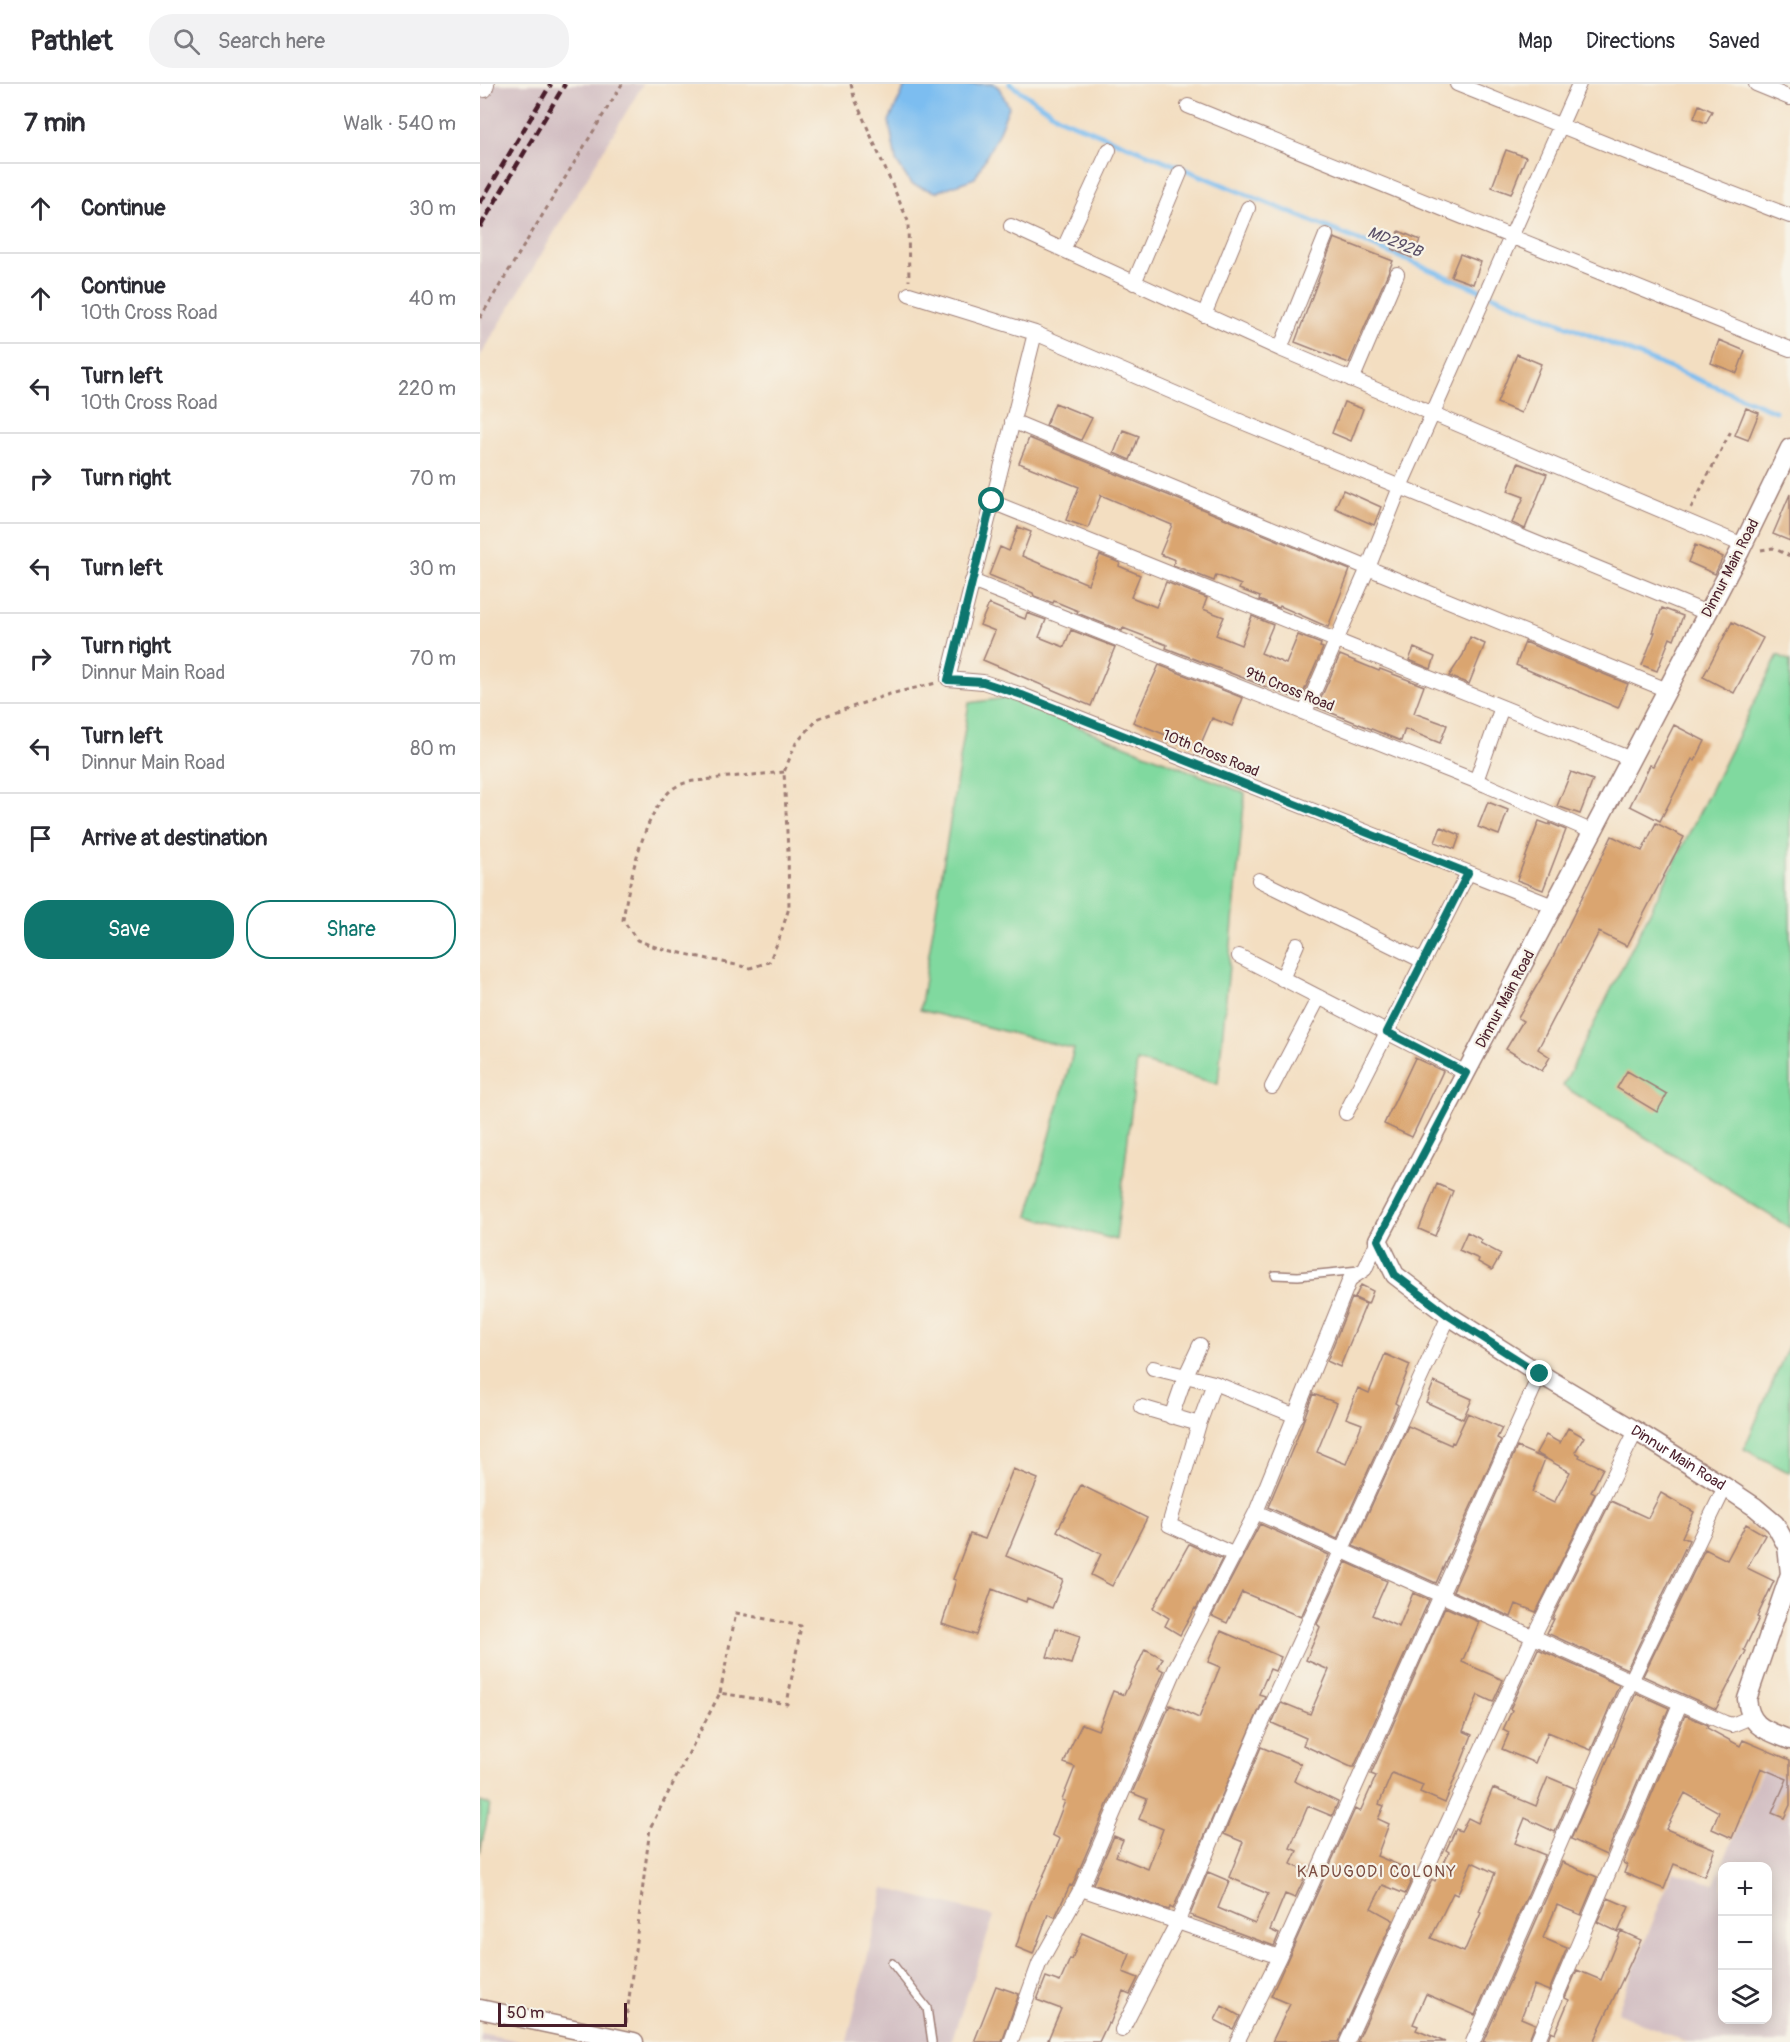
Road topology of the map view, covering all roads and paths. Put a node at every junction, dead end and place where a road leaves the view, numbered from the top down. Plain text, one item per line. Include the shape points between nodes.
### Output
1 (622, 84) edge
2 (851, 84) edge
3 (1457, 84) edge
4 (1579, 84) edge
5 (1756, 84) edge
6 (1790, 98) edge
7 (1188, 106) dead end
8 (1560, 126) junction
9 (1109, 150) dead end
10 (1180, 173) dead end
11 (1248, 208) dead end
12 (1790, 216) edge
13 (1011, 226) dead end
14 (1326, 235) dead end
15 (1511, 237) junction
16 (1063, 250) junction
17 (1397, 274) dead end
18 (1134, 283) junction
19 (909, 294) joint
20 (1204, 315) junction
21 (480, 318) edge
22 (1035, 333) junction
23 (1790, 349) edge
24 (1280, 350) junction
25 (1352, 380) junction
26 (1433, 414) junction
27 (1012, 422) junction
28 (1732, 429) dead end
29 (1790, 447) edge
30 (1400, 487) junction
31 (992, 501) junction
32 (1684, 520) junction
33 (1743, 545) junction
34 (1790, 556) edge
35 (1368, 568) junction
36 (972, 581) junction
37 (1707, 613) junction
38 (1336, 640) junction
39 (948, 680) junction
40 (1667, 690) junction
41 (1502, 707) junction
42 (1305, 712) junction
43 (1631, 759) junction
44 (784, 772) junction
45 (1476, 781) junction
46 (1593, 832) junction
47 (1468, 873) junction
48 (1259, 880) dead end
49 (1553, 906) junction
50 (1298, 944) dead end
51 (1239, 956) dead end
52 (1423, 961) junction
53 (1282, 979) junction
54 (1319, 998) junction
55 (1387, 1032) junction
56 (1466, 1073) junction
57 (1272, 1087) dead end
58 (1346, 1113) dead end
59 (1378, 1240) junction
60 (1365, 1269) junction
61 (1275, 1275) dead end
62 (1449, 1316) junction
63 (1200, 1345) dead end
64 (1153, 1368) dead end
65 (1540, 1374) junction
66 (1185, 1377) junction
67 (1214, 1383) junction
68 (1141, 1407) dead end
69 (1296, 1416) junction
70 (1172, 1417) junction
71 (1199, 1424) junction
72 (1636, 1431) junction
73 (1725, 1487) junction
74 (1256, 1512) junction
75 (1341, 1551) junction
76 (1235, 1555) junction
77 (1442, 1596) junction
78 (1533, 1637) junction
79 (1631, 1682) junction
80 (720, 1693) junction
81 (1680, 1704) junction
82 (1750, 1717) junction
83 (1790, 1740) edge
84 (1081, 1889) junction
85 (1177, 1923) junction
86 (1279, 1957) junction
87 (892, 1963) dead end
88 (480, 2009) edge
89 (1122, 2030) dead end
90 (629, 2041) edge
91 (932, 2042) edge
92 (1011, 2042) edge
93 (1237, 2042) edge
94 (1347, 2042) edge
95 (1473, 2042) edge
96 (1537, 2042) edge

1 - 21 path
2 - 19 path via 908,221
3 - 8 street
4 - 8 street
5 - 6 street
7 - 15 street
8 - 12 street
8 - 15 street
9 - 16 street
10 - 18 street
11 - 20 street
13 - 16 street
14 - 24 street
15 - 23 street
15 - 26 street
16 - 18 street
17 - 25 street
18 - 20 street
19 - 22 street
20 - 24 street
22 - 27 street
22 - 30 street
24 - 25 street
25 - 26 street
26 - 30 street
26 - 32 street
27 - 31 street
27 - 35 street
28 - 32 path
29 - 33 street, Dinnur Main Road
30 - 35 street
30 - 37 street
31 - 36 street
31 - 38 street
32 - 33 street
33 - 34 path via 1757,550 1773,548
33 - 37 street, Dinnur Main Road
35 - 38 street
35 - 40 street
36 - 39 street
36 - 42 street, 9th Cross Road
37 - 40 street, Dinnur Main Road
38 - 41 street
38 - 42 street
39 - 44 path via 819,718 796,743
39 - 47 street, 10th Cross Road via 983,682 1022,695
40 - 43 street, Dinnur Main Road
41 - 43 street
41 - 45 street
42 - 45 street, 9th Cross Road
43 - 46 street, Dinnur Main Road
44 - 44 path via 680,784 659,802 646,828 626,898 623,920 638,940 750,968 769,962 789,908
45 - 46 street, 9th Cross Road
46 - 49 street, Dinnur Main Road
47 - 49 street, 10th Cross Road
47 - 52 street
48 - 52 street
49 - 56 street, Dinnur Main Road
50 - 53 street
51 - 53 street
52 - 55 street
53 - 54 street
54 - 55 street
54 - 57 street
55 - 56 street
55 - 58 street
56 - 59 street, Dinnur Main Road
59 - 60 street
59 - 62 street, Dinnur Main Road via 1395,1275
60 - 61 lane
60 - 69 street via 1350,1279
62 - 65 street, Dinnur Main Road
62 - 75 street
63 - 66 street
64 - 66 street
65 - 72 street, Dinnur Main Road
65 - 77 street
66 - 67 street
66 - 70 street
67 - 69 street
67 - 71 street
68 - 70 street
69 - 74 street
70 - 71 street
71 - 76 street via 1169,1525
72 - 73 street, Dinnur Main Road
72 - 78 street
73 - 79 street
73 - 82 street, Dinnur Main Road via 1775,1524 1790,1560 1787,1586 1748,1691
74 - 75 street
74 - 76 street
75 - 77 street
75 - 85 street via 1257,1734
76 - 84 street via 1177,1665
77 - 78 street
77 - 86 street
78 - 79 street
78 - 94 street
79 - 81 street
79 - 95 street
80 - 80 path via 787,1704 801,1626 736,1613
80 - 90 path via 650,1828
81 - 82 street via 1732,1725
81 - 96 street
82 - 83 street via 1763,1729
84 - 85 street
84 - 92 street via 1040,1964
85 - 86 street
85 - 89 street
86 - 93 street
87 - 91 lane via 927,2008
88 - 90 street

